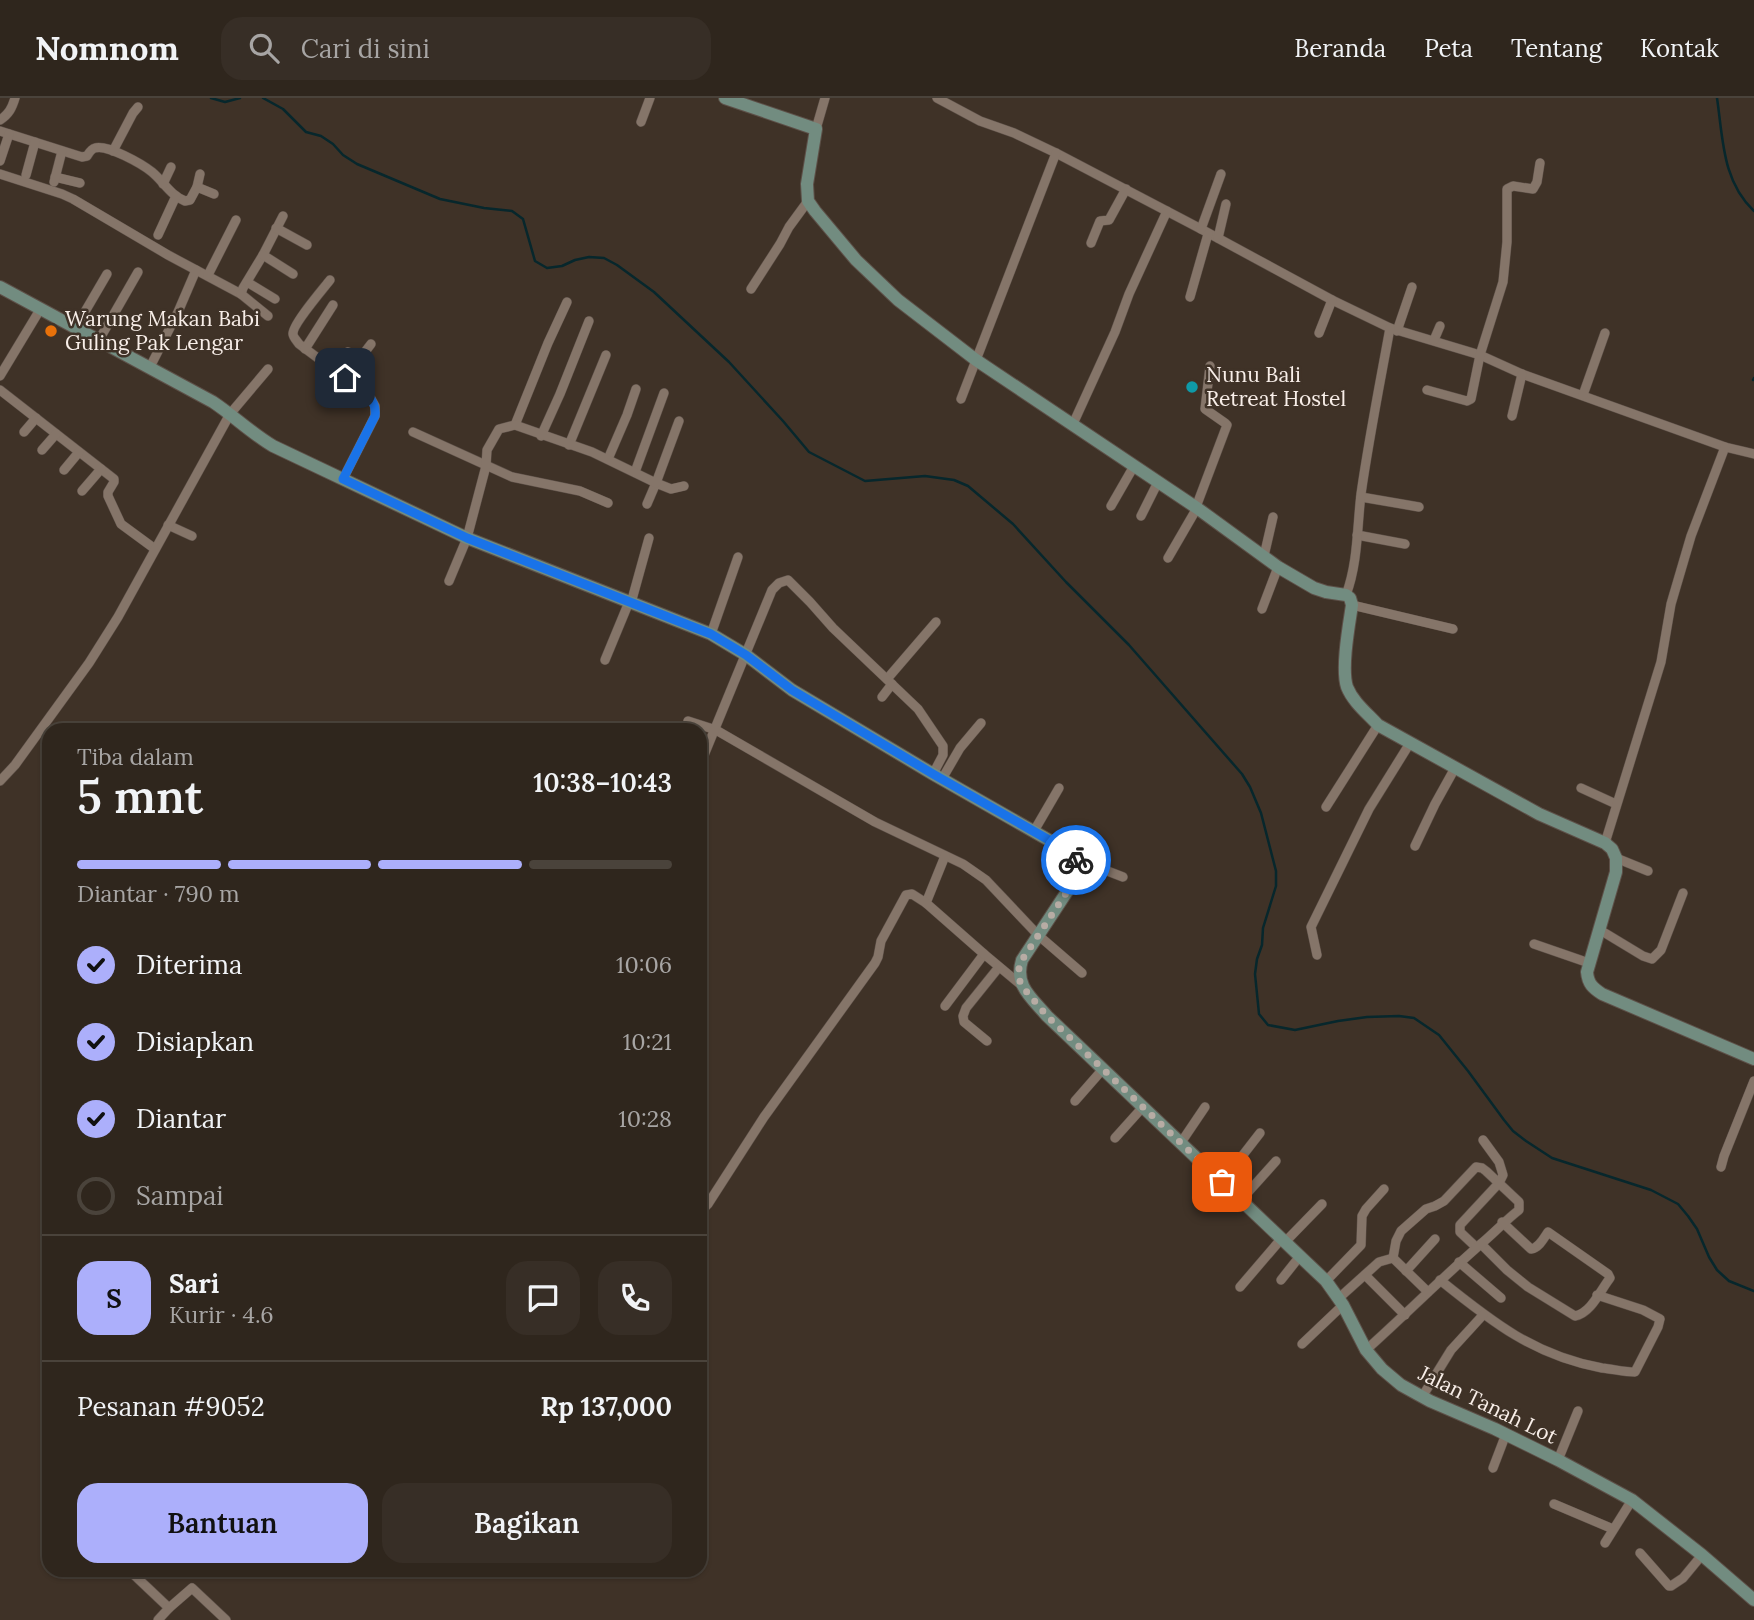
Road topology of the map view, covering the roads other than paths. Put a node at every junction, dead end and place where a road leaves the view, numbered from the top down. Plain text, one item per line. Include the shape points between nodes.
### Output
1 (15, 98) edge
2 (650, 98) edge
3 (725, 98) edge
4 (825, 98) edge
5 (937, 98) edge
6 (138, 107) dead end
7 (0, 120) edge
8 (641, 122) dead end
9 (4, 132) edge
10 (815, 134) junction
11 (35, 142) junction
12 (62, 151) junction
13 (113, 151) junction
14 (1056, 153) junction
15 (0, 160) edge
16 (1540, 163) dead end
17 (171, 167) dead end
18 (0, 174) edge
19 (200, 174) dead end
20 (1221, 174) dead end
21 (26, 175) dead end
22 (80, 183) dead end
23 (163, 184) junction
24 (197, 187) junction
25 (1126, 189) junction
26 (214, 194) dead end
27 (176, 197) junction
28 (808, 201) junction
29 (1226, 204) dead end
30 (1167, 211) junction
31 (283, 216) dead end
32 (236, 219) dead end
33 (276, 228) junction
34 (1205, 231) junction
35 (158, 235) dead end
36 (1218, 238) junction
37 (1091, 243) dead end
38 (307, 245) dead end
39 (263, 255) junction
40 (196, 270) junction
41 (138, 272) dead end
42 (107, 274) dead end
43 (293, 274) dead end
44 (208, 275) junction
45 (330, 280) dead end
46 (247, 282) junction
47 (0, 287) edge
48 (1412, 287) dead end
49 (751, 289) dead end
50 (241, 294) junction
51 (1190, 297) dead end
52 (275, 299) dead end
53 (1332, 300) junction
54 (567, 302) dead end
55 (333, 305) dead end
56 (41, 308) junction
57 (268, 316) dead end
58 (589, 321) dead end
59 (1440, 326) dead end
60 (76, 327) junction
61 (1393, 329) junction
62 (1319, 333) dead end
63 (1605, 333) dead end
64 (99, 340) junction
65 (1434, 340) junction
66 (371, 344) dead end
67 (305, 348) junction
68 (348, 352) dead end
69 (606, 355) dead end
70 (1480, 355) junction
71 (978, 356) junction
72 (1210, 366) dead end
73 (150, 367) junction
74 (268, 369) dead end
75 (335, 371) junction
76 (1522, 374) junction
77 (0, 376) edge
78 (345, 378) junction
79 (636, 389) dead end
80 (0, 390) edge
81 (1427, 390) dead end
82 (664, 393) dead end
83 (1583, 395) junction
84 (961, 399) dead end
85 (230, 414) junction
86 (1512, 416) dead end
87 (36, 418) junction
88 (679, 421) dead end
89 (1073, 424) junction
90 (515, 425) junction
91 (24, 432) dead end
92 (413, 432) dead end
93 (56, 434) junction
94 (541, 436) junction
95 (569, 445) junction
96 (1725, 447) junction
97 (42, 450) dead end
98 (79, 452) junction
99 (1754, 453) edge
100 (608, 459) junction
101 (486, 466) junction
102 (1134, 466) junction
103 (101, 469) junction
104 (64, 470) dead end
105 (635, 472) junction
106 (343, 479) junction
107 (1158, 482) junction
108 (656, 483) junction
109 (684, 486) dead end
110 (82, 491) dead end
111 (1361, 497) junction
112 (608, 503) dead end
113 (647, 504) dead end
114 (1111, 506) dead end
115 (1197, 507) junction
116 (1419, 508) dead end
117 (1141, 516) dead end
118 (1273, 517) dead end
119 (168, 525) junction
120 (1357, 535) junction
121 (192, 536) dead end
122 (467, 538) junction
123 (649, 538) dead end
124 (1405, 544) dead end
125 (155, 548) junction
126 (1264, 556) junction
127 (738, 557) dead end
128 (1168, 558) dead end
129 (1278, 567) junction
130 (449, 581) dead end
131 (1349, 600) junction
132 (630, 602) junction
133 (1262, 609) dead end
134 (936, 622) dead end
135 (1453, 629) dead end
136 (711, 634) junction
137 (746, 655) junction
138 (605, 660) dead end
139 (890, 682) junction
140 (882, 697) dead end
141 (688, 721) dead end
142 (45, 723) edge
143 (694, 723) edge
144 (981, 723) dead end
145 (1378, 724) junction
146 (707, 727) edge
147 (42, 728) edge
148 (716, 730) junction
149 (1410, 743) junction
150 (707, 750) edge
151 (1455, 768) junction
152 (937, 776) junction
153 (0, 781) edge
154 (1059, 788) dead end
155 (1581, 788) dead end
156 (1616, 804) junction
157 (1326, 807) dead end
158 (1034, 831) junction
159 (1605, 843) junction
160 (1415, 846) dead end
161 (944, 856) junction
162 (1616, 858) junction
163 (1078, 871) junction
164 (1648, 871) dead end
165 (1123, 877) dead end
166 (1683, 893) dead end
167 (926, 903) junction
168 (1600, 930) junction
169 (1038, 935) junction
170 (1534, 944) dead end
171 (984, 954) junction
172 (1317, 954) dead end
173 (1589, 963) junction
174 (999, 967) junction
175 (1082, 973) dead end
176 (1021, 985) junction
177 (945, 1006) dead end
178 (987, 1041) dead end
179 (1754, 1059) edge
180 (1103, 1069) junction
181 (1754, 1081) edge
182 (1075, 1101) dead end
183 (1205, 1107) dead end
184 (1142, 1108) junction
185 (1260, 1133) dead end
186 (1115, 1138) dead end
187 (1483, 1140) dead end
188 (1180, 1143) junction
189 (1276, 1161) dead end
190 (1721, 1167) dead end
191 (1222, 1182) junction
192 (1499, 1184) junction
193 (1384, 1189) dead end
194 (1241, 1200) junction
195 (707, 1205) edge
196 (1322, 1205) dead end
197 (1502, 1223) junction
198 (1436, 1239) dead end
199 (1284, 1240) junction
200 (1478, 1246) junction
201 (1300, 1256) junction
202 (1393, 1258) junction
203 (1459, 1262) junction
204 (1406, 1271) junction
205 (1365, 1275) junction
206 (1281, 1280) dead end
207 (1440, 1280) junction
208 (1326, 1281) junction
209 (1240, 1287) dead end
210 (1428, 1292) junction
211 (1597, 1295) junction
212 (1501, 1298) dead end
213 (1341, 1301) junction
214 (1405, 1315) junction
215 (1483, 1315) junction
216 (1302, 1344) dead end
217 (1366, 1350) junction
218 (1422, 1397) junction
219 (1578, 1411) dead end
220 (1506, 1434) junction
221 (1558, 1460) junction
222 (1493, 1468) dead end
223 (1632, 1500) junction
224 (1554, 1503) dead end
225 (1614, 1529) junction
226 (1605, 1543) dead end
227 (1640, 1553) dead end
228 (1702, 1555) junction
229 (136, 1577) edge
230 (1754, 1600) edge
231 (169, 1608) junction
232 (158, 1620) edge
233 (226, 1620) edge

1 - 7 street via 7,116
2 - 8 street
3 - 10 main road
4 - 10 street
5 - 14 street
6 - 13 street
9 - 11 street
9 - 15 street
10 - 28 main road
11 - 12 street
11 - 21 street
12 - 13 street via 82,157 97,148
12 - 22 street via 55,180
13 - 23 street
14 - 25 street
14 - 71 street
16 - 70 street via 1533,188 1507,189 1503,282
17 - 23 street
18 - 40 street via 73,199
19 - 24 street
20 - 34 street
23 - 27 street
24 - 26 street
24 - 27 street via 188,201
25 - 30 street
25 - 37 street via 1109,220 1100,221
27 - 35 street
28 - 49 street
28 - 71 main road via 848,251 898,300
29 - 36 street
30 - 34 street
30 - 89 street
31 - 33 street
32 - 44 street
33 - 38 street
33 - 39 street
34 - 36 street
34 - 51 street
36 - 53 street
39 - 43 street
39 - 46 street
40 - 44 street
40 - 73 street
41 - 64 street
42 - 60 street
44 - 50 street
45 - 67 street via 293,331
46 - 50 street
46 - 52 street
47 - 56 main road
48 - 61 street
50 - 57 street
53 - 61 street
53 - 62 street
54 - 90 street
55 - 67 street
56 - 60 main road
56 - 77 street
58 - 94 street
59 - 65 street
60 - 64 main road
61 - 65 street
61 - 111 street
63 - 83 street
64 - 73 main road
65 - 70 street
66 - 78 street
67 - 75 street
68 - 75 street
69 - 95 street
70 - 76 street
70 - 81 street via 1469,401
71 - 84 street
71 - 89 main road
72 - 115 street via 1205,409 1227,425
73 - 85 main road
74 - 85 street
75 - 78 street
76 - 83 street
76 - 86 street
78 - 106 street via 370,397 376,410
79 - 100 street
80 - 87 street
82 - 105 street
83 - 96 street
85 - 106 main road via 259,438
85 - 119 street
87 - 91 street
87 - 93 street
88 - 108 street
89 - 102 main road
90 - 94 street
90 - 101 street via 497,431 487,450
92 - 101 street
93 - 97 street
93 - 98 street
94 - 95 street
95 - 100 street
96 - 99 street
96 - 156 street via 1691,536 1671,604 1661,662
98 - 103 street
98 - 104 street
100 - 105 street
101 - 112 street
101 - 122 street
102 - 107 main road
102 - 114 street
103 - 110 street
103 - 125 street via 114,481 107,494 120,522
105 - 108 street
106 - 122 main road
107 - 115 main road
107 - 117 street
108 - 109 street via 671,489
108 - 113 street
111 - 116 street
111 - 120 street
115 - 126 main road
115 - 128 street
118 - 126 street
119 - 121 street
119 - 125 street
120 - 124 street
120 - 131 street
122 - 130 street
122 - 132 main road
123 - 132 street
125 - 142 street via 118,617
126 - 129 main road
127 - 136 street
129 - 131 main road
129 - 133 street
131 - 135 street
131 - 145 main road via 1347,687
132 - 136 main road
132 - 138 street
134 - 139 street
136 - 137 main road
137 - 139 street via 772,590 788,580
137 - 148 street
137 - 152 main road via 792,690
139 - 140 street
139 - 152 street via 918,709 943,746
141 - 143 street
144 - 152 street
145 - 149 main road
145 - 157 street
146 - 148 street
147 - 153 street
148 - 150 street
148 - 161 street via 875,822
149 - 151 main road
149 - 172 street via 1369,809 1311,927
151 - 159 main road via 1539,814
151 - 160 street
152 - 158 main road
154 - 158 street
155 - 156 street
156 - 159 street
158 - 163 main road via 1072,854
159 - 162 main road
161 - 167 street
161 - 169 street via 986,880
162 - 164 street
162 - 168 main road
163 - 165 street via 1097,867
163 - 169 main road
166 - 168 street via 1661,950 1652,959
167 - 171 street
167 - 195 street via 906,895 875,963
168 - 173 main road
169 - 175 street
169 - 176 main road via 1019,968
170 - 173 street
171 - 174 street
171 - 177 street
173 - 179 main road via 1589,983 1597,991
174 - 176 street
174 - 178 street via 963,1016 964,1023
176 - 180 main road, Jalan Tanah Lot
180 - 182 street
180 - 184 main road, Jalan Tanah Lot
181 - 190 street
183 - 188 street
184 - 186 street
184 - 188 main road, Jalan Tanah Lot
185 - 191 street
187 - 192 street via 1502,1169
188 - 191 main road, Jalan Tanah Lot
189 - 194 street
191 - 194 main road, Jalan Tanah Lot
192 - 197 street via 1520,1208
192 - 200 street via 1460,1226 1460,1232
192 - 202 street via 1476,1167 1444,1201 1426,1209 1401,1231
193 - 208 street via 1362,1216 1361,1245
194 - 199 main road, Jalan Tanah Lot
196 - 199 street
197 - 200 street
197 - 211 street via 1531,1249 1548,1232 1608,1273 1610,1278
198 - 204 street
199 - 201 main road, Jalan Tanah Lot
199 - 209 street
200 - 203 street
200 - 211 street via 1528,1287 1575,1316 1589,1308
201 - 206 street
201 - 208 main road, Jalan Tanah Lot
202 - 204 street
202 - 205 street via 1379,1262
203 - 207 street
203 - 212 street
204 - 210 street
205 - 213 street
205 - 214 street
207 - 210 street
207 - 215 street
208 - 213 main road, Jalan Tanah Lot
210 - 214 street
211 - 215 street via 1660,1319 1635,1372 1557,1357
213 - 216 street
213 - 217 main road, Jalan Tanah Lot
214 - 217 street
215 - 218 street via 1451,1350
217 - 218 main road, Jalan Tanah Lot via 1401,1385
218 - 220 main road, Jalan Tanah Lot
219 - 221 street
220 - 221 main road, Jalan Tanah Lot
220 - 222 street
221 - 223 main road, Jalan Tanah Lot
223 - 225 street
223 - 228 main road, Jalan Tanah Lot
224 - 225 street
225 - 226 street
227 - 228 street via 1669,1586
228 - 230 main road, Jalan Tanah Lot
229 - 231 street
231 - 232 street
231 - 233 street via 192,1588

